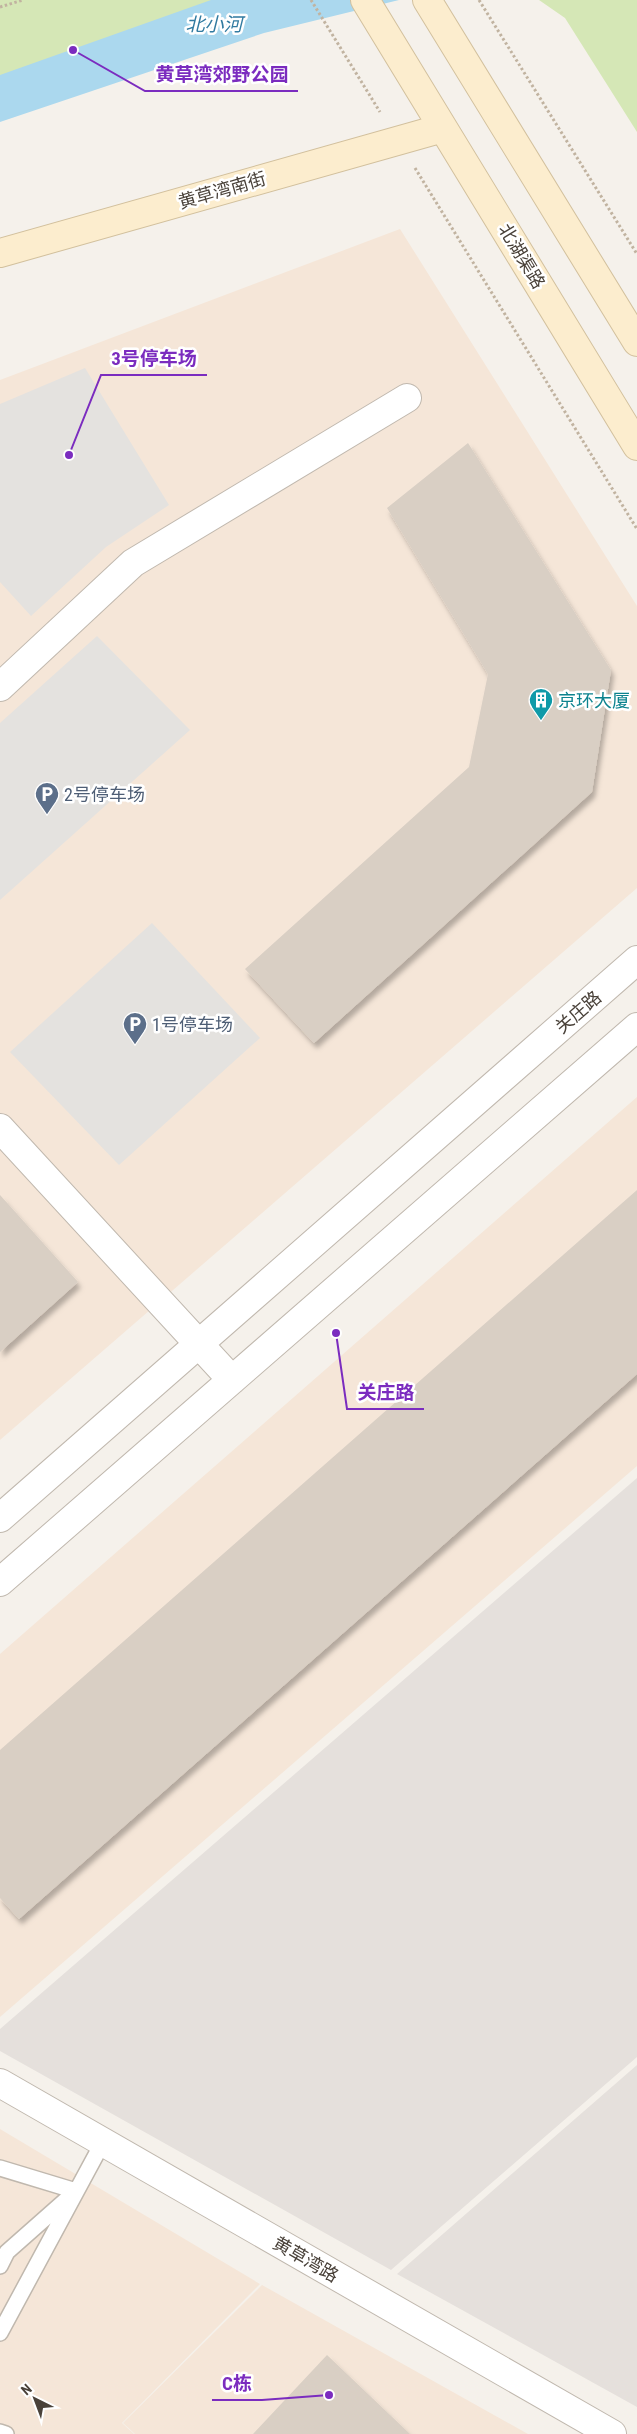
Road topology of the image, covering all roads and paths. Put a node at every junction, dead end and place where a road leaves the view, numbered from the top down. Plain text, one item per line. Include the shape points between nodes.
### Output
1 (23, 0) edge
2 (311, 0) edge
3 (365, 0) edge
4 (428, 0) edge
5 (479, 0) edge
6 (0, 7) edge
7 (443, 128) junction
8 (398, 141) junction
9 (0, 253) edge
10 (637, 254) edge
11 (637, 342) edge
12 (407, 398) dead end
13 (637, 446) edge
14 (637, 529) edge
15 (0, 687) edge
16 (637, 960) edge
17 (637, 1027) edge
18 (0, 1128) edge
19 (198, 1344) junction
20 (232, 1380) junction
21 (0, 1518) edge
22 (0, 1582) edge
23 (0, 2083) edge
24 (104, 2142) junction
25 (0, 2168) edge
26 (76, 2191) junction
27 (0, 2266) edge
28 (0, 2333) edge
29 (0, 2432) edge
30 (6, 2434) edge
31 (612, 2434) edge

1 - 6 path
2 - 8 path
3 - 7 main road, 北湖渠路
4 - 11 main road
5 - 10 path
7 - 8 main road, 黄草湾南街
7 - 13 main road, 北湖渠路
8 - 9 main road, 黄草湾南街
8 - 14 path
12 - 15 street via 133,563
16 - 19 street, 关庄路
17 - 20 street
18 - 19 street
19 - 20 street
19 - 21 street, 关庄路
20 - 22 street
23 - 24 street, 黄草湾路
24 - 26 lane
24 - 31 street, 黄草湾路
25 - 26 lane
26 - 27 lane via 7,2252
26 - 28 lane
29 - 30 lane

